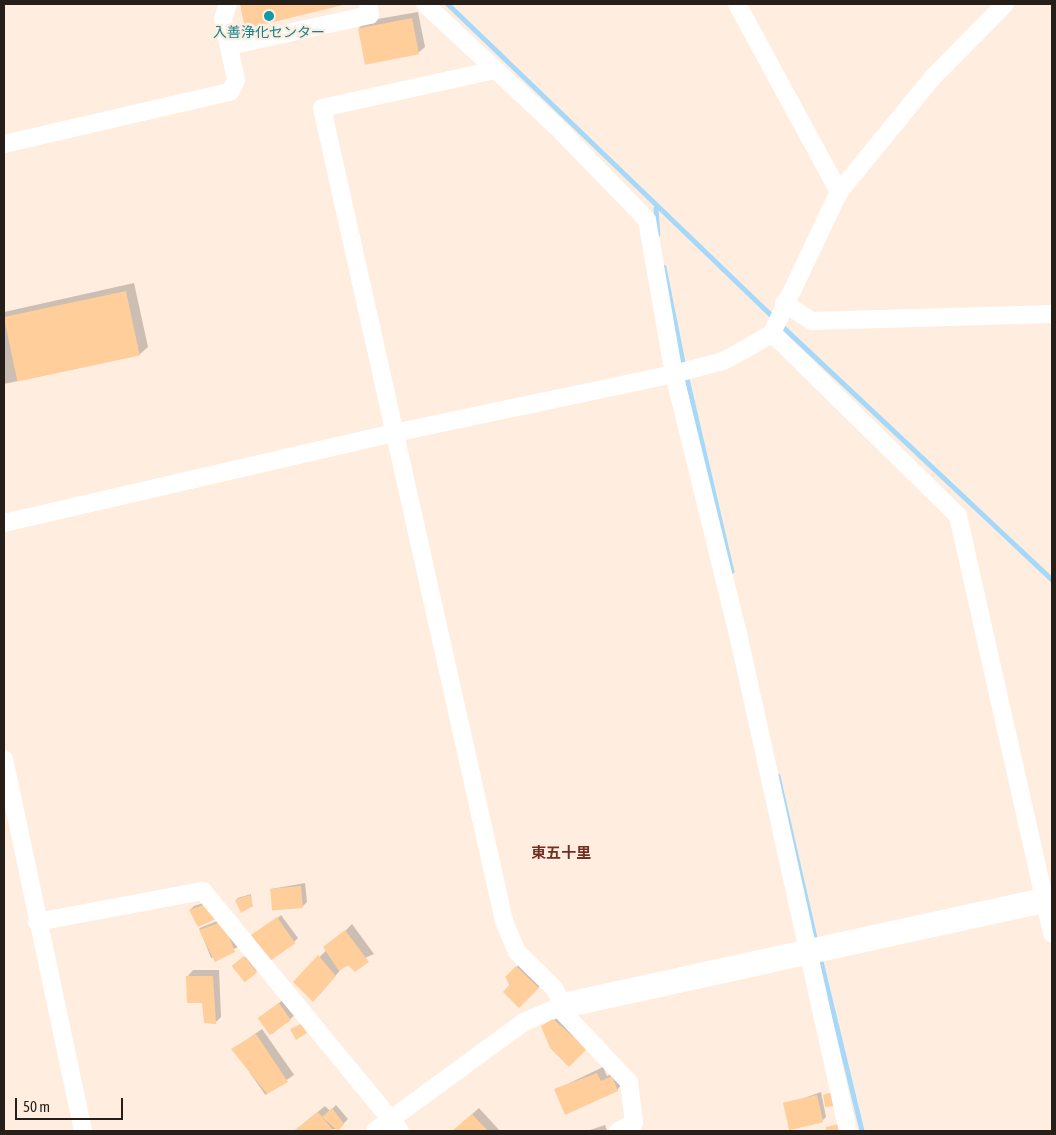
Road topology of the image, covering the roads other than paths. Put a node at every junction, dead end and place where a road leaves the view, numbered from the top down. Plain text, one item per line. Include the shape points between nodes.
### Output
1 (228, 4) edge
2 (368, 4) edge
3 (425, 4) edge
4 (737, 4) edge
5 (1005, 4) edge
6 (228, 46) junction
7 (495, 70) junction
8 (4, 144) edge
9 (838, 192) junction
10 (784, 303) junction
11 (1052, 314) edge
12 (772, 333) junction
13 (674, 374) junction
14 (394, 433) junction
15 (4, 523) edge
16 (4, 759) edge
17 (1049, 899) edge
18 (37, 922) junction
19 (1052, 934) edge
20 (806, 952) junction
21 (561, 1006) junction
22 (395, 1125) edge
23 (83, 1131) edge
24 (375, 1131) edge
25 (618, 1131) edge
26 (848, 1131) edge

1 - 6 street via 223,20
2 - 6 street via 370,15
3 - 7 street
4 - 9 street
5 - 9 street via 934,76
6 - 8 street via 236,80 230,92
7 - 13 street via 556,126 647,220
7 - 14 street via 322,108
9 - 10 street
10 - 11 street via 812,321
10 - 12 street
12 - 13 street via 723,362
12 - 17 street via 958,516
13 - 14 street
13 - 20 street via 738,634
14 - 15 street
14 - 21 street via 504,921 517,952 554,988
16 - 18 street
17 - 19 street
17 - 20 street
18 - 22 street via 203,890
18 - 23 street
20 - 21 street
20 - 26 street
21 - 22 street via 524,1022
21 - 25 street via 628,1082 634,1123
22 - 24 street

